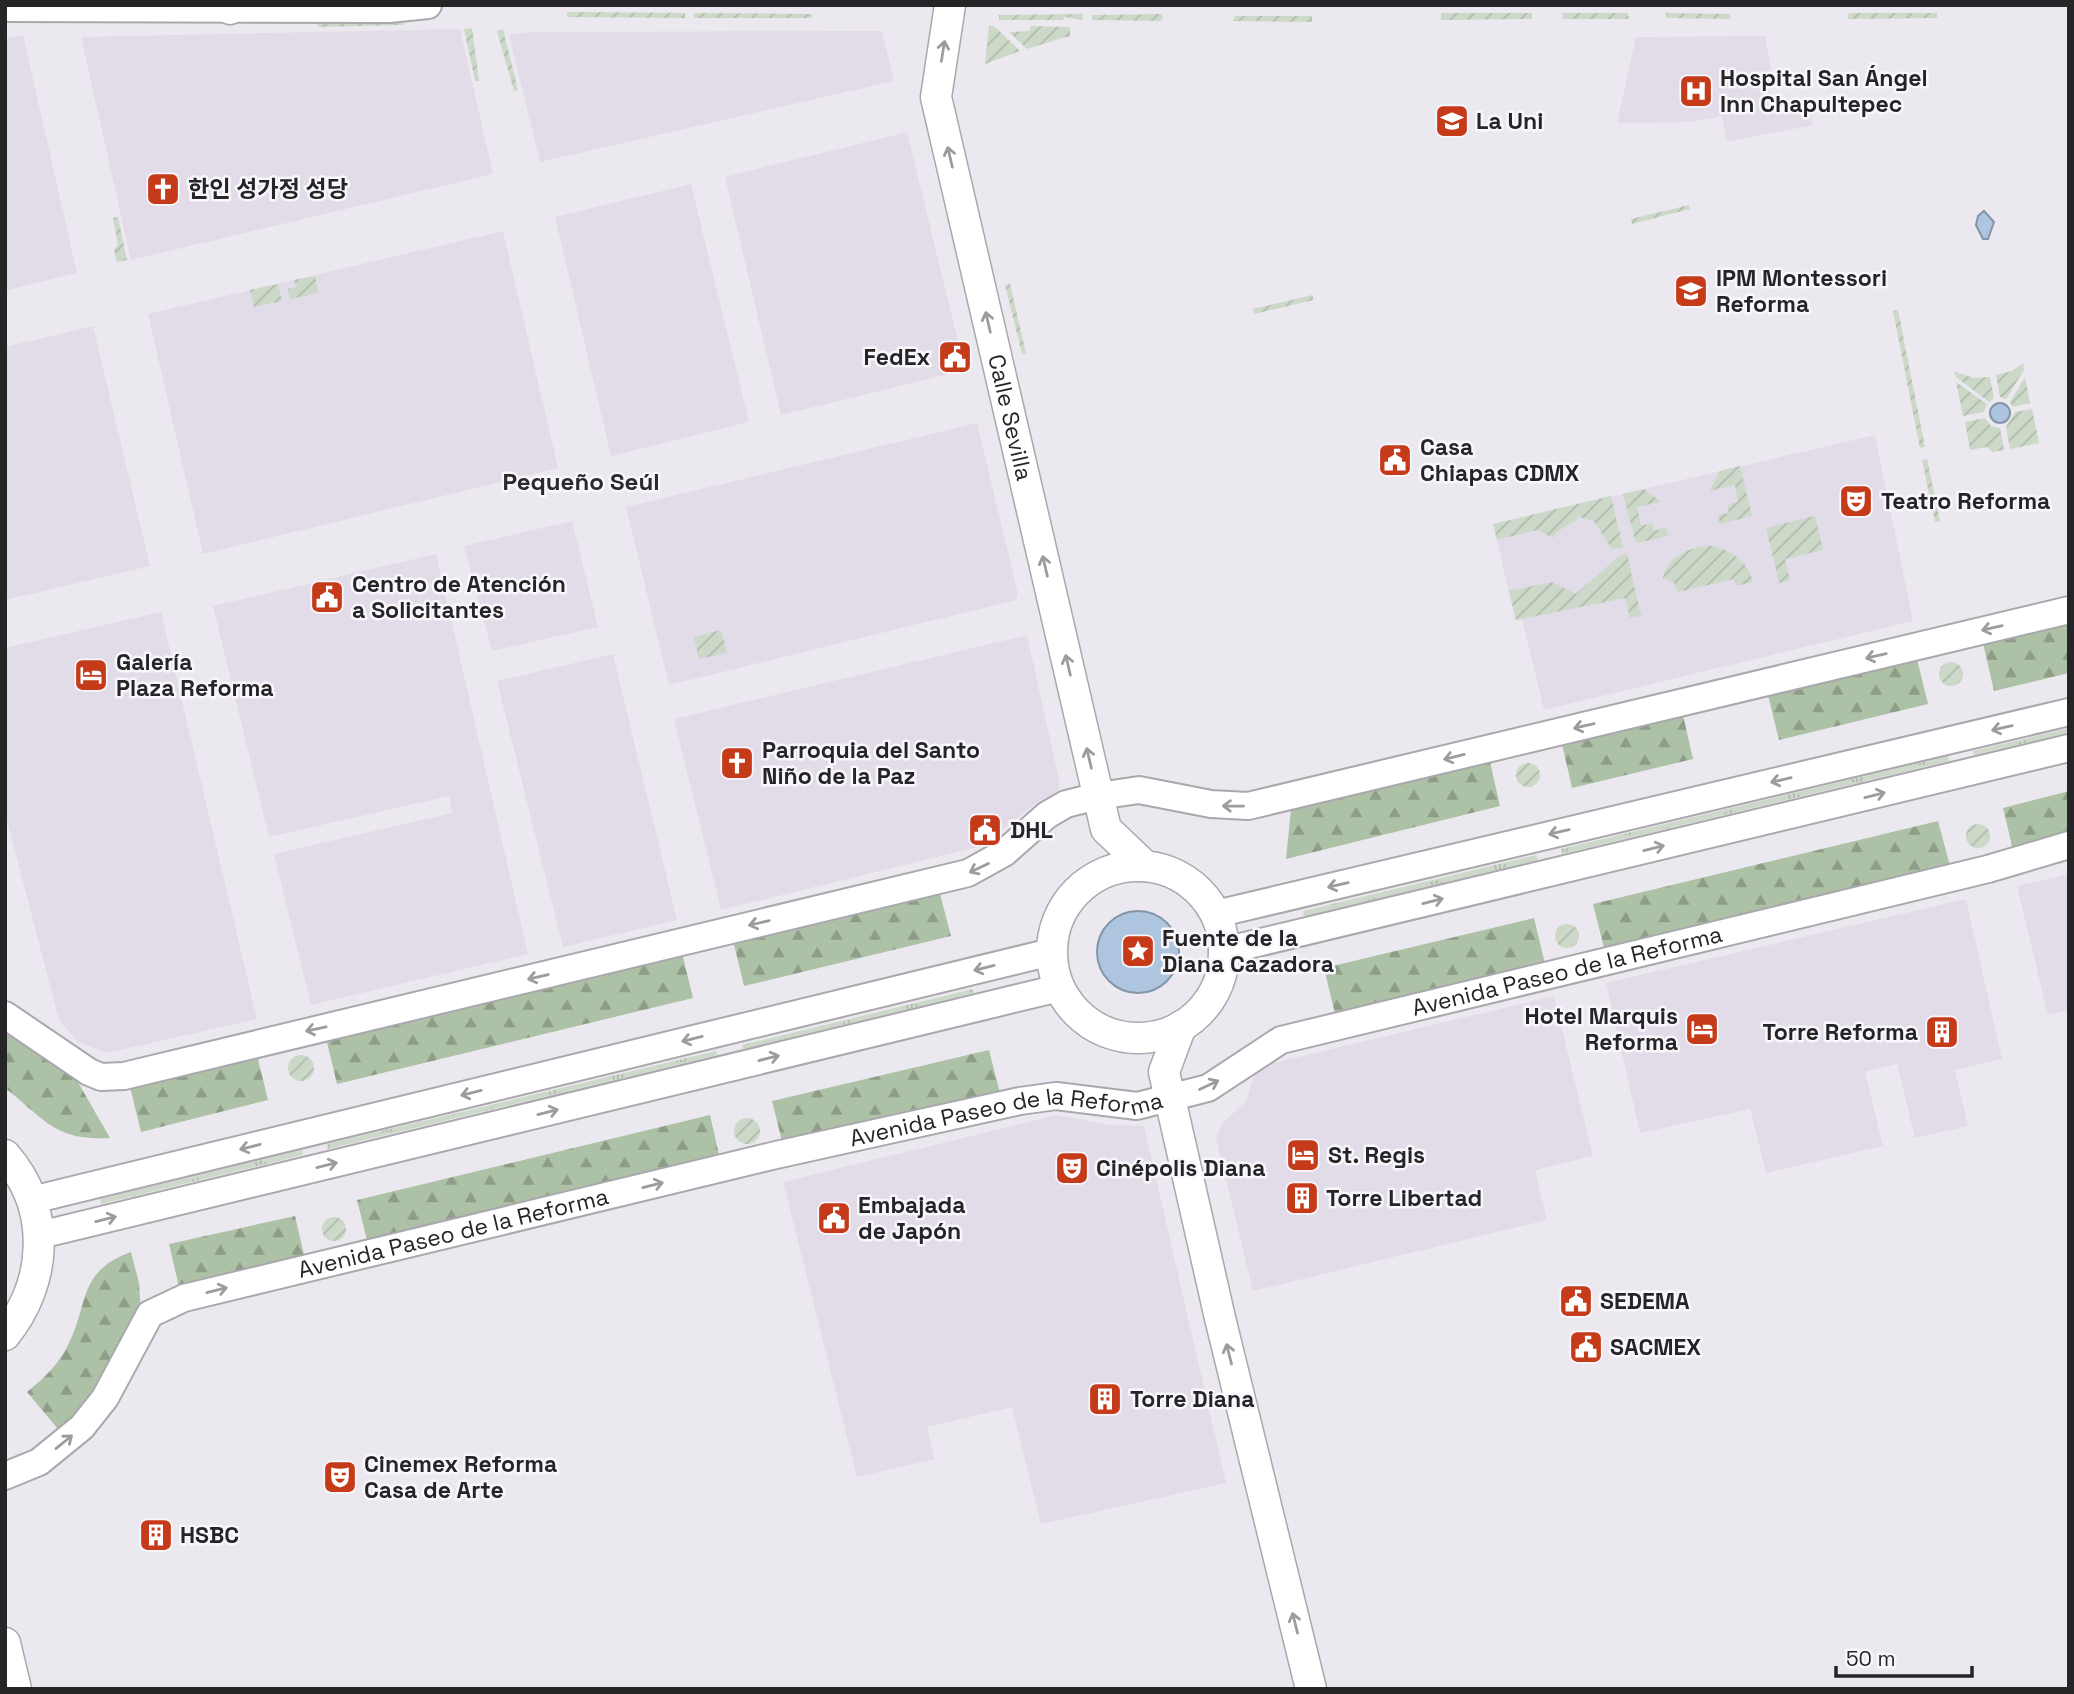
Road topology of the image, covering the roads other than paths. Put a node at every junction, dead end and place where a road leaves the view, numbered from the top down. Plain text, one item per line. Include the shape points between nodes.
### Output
1 (428, 5) edge
2 (950, 5) edge
3 (230, 7) edge
4 (5, 8) edge
5 (2069, 610) edge
6 (2069, 712) edge
7 (2069, 748) edge
8 (1098, 796) junction
9 (1106, 829) junction
10 (2069, 845) edge
11 (1146, 866) junction
12 (1089, 880) junction
13 (1216, 914) junction
14 (1224, 951) junction
15 (1051, 952) junction
16 (1059, 988) junction
17 (5, 1015) edge
18 (1181, 1026) junction
19 (1125, 1037) junction
20 (1166, 1084) junction
21 (5, 1156) edge
22 (32, 1200) junction
23 (40, 1235) junction
24 (5, 1335) edge
25 (5, 1476) edge
26 (5, 1643) edge
27 (16, 1689) edge
28 (1311, 1689) edge

1 - 3 street via 389,9
8 -> 2 main road, Calle Sevilla via 936,97
3 - 4 street
5 -> 8 street via 1248,806 1139,790
6 -> 13 street
14 -> 7 street
8 - 9 main road, Calle Sevilla
8 -> 17 street via 1066,804 1047,815 1004,853 968,873 124,1076 101,1077 89,1072
9 - 11 main road
9 - 12 main road
20 -> 10 street, Avenida Paseo de la Reforma via 1208,1088 1281,1040 1988,869
11 - 12 main road via 1116,868
11 - 13 main road via 1174,873 1198,890
12 - 15 main road via 1069,898 1055,923
13 - 14 main road
14 - 18 main road via 1223,971 1211,998
15 - 16 main road
15 -> 22 street
16 - 19 main road via 1086,1022
23 -> 16 street
18 - 19 main road via 1166,1034
18 - 20 main road
19 - 20 main road via 1148,1051
25 -> 20 street, Avenida Paseo de la Reforma via 39,1461 82,1427 105,1398 150,1314 184,1298 1020,1101 1056,1096 1137,1106
28 -> 20 main road
21 - 22 main road
22 - 23 main road
23 - 24 main road via 40,1257 29,1298
26 - 27 main road

